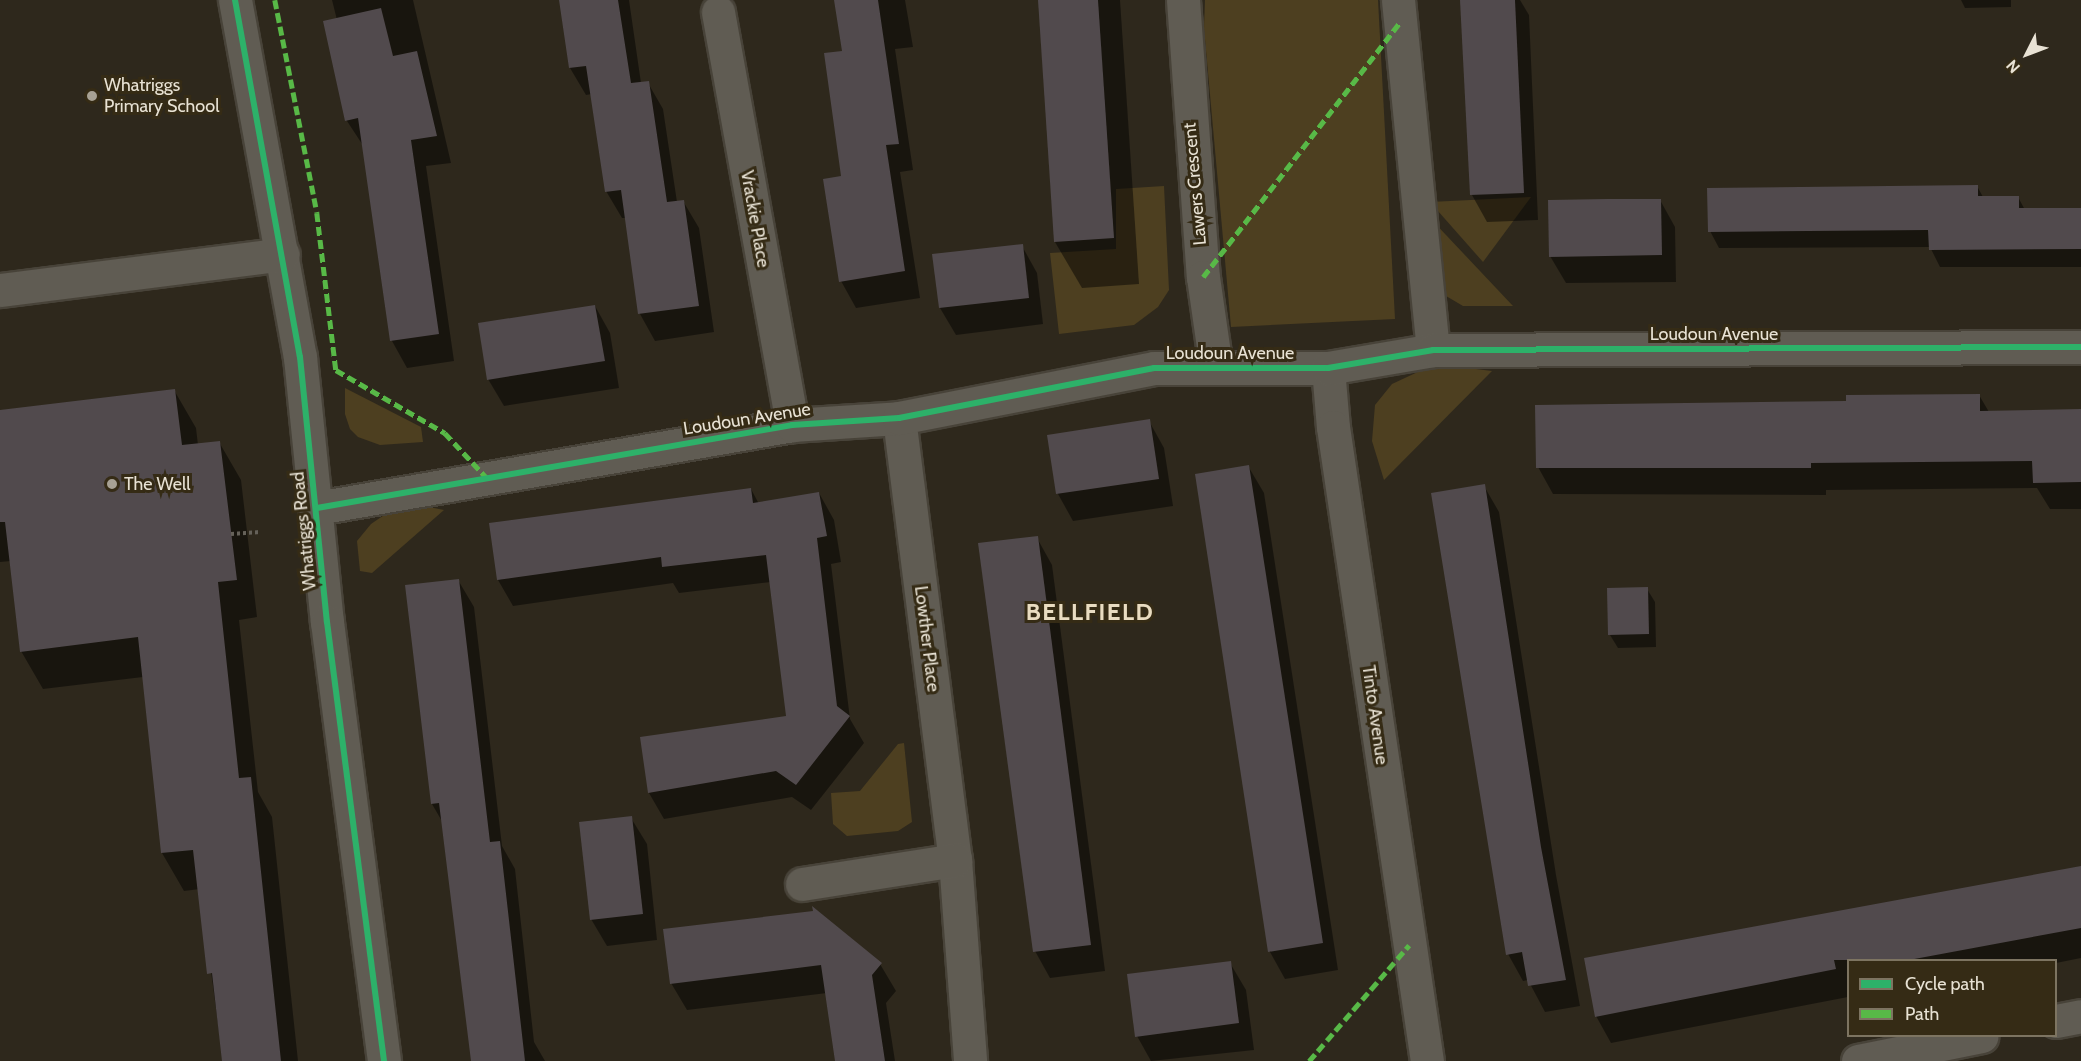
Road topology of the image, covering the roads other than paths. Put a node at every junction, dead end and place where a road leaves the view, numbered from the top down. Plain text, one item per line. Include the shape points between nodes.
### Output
1 (235, 0) edge
2 (1183, 0) edge
3 (1398, 0) edge
4 (718, 12) dead end
5 (283, 254) junction
6 (0, 290) edge
7 (2081, 347) edge
8 (1433, 350) junction
9 (1216, 368) junction
10 (1328, 368) junction
11 (899, 418) junction
12 (792, 425) junction
13 (317, 508) junction
14 (955, 860) junction
15 (802, 884) dead end
16 (2081, 1016) edge
17 (2057, 1021) edge
18 (1973, 1037) edge
19 (1983, 1037) edge
20 (384, 1061) edge
21 (970, 1061) edge
22 (1427, 1061) edge
23 (1858, 1061) edge
24 (1986, 1061) edge

1 - 5 street, Whatriggs Road
2 - 9 street, Lawers Crescent via 1203,277
3 - 8 street
4 - 12 street, Vrackie Place
5 - 6 street
5 - 13 street, Whatriggs Road
7 - 8 street, Loudoun Avenue
8 - 10 street, Loudoun Avenue
9 - 10 street, Loudoun Avenue
9 - 11 street, Loudoun Avenue via 1154,368
10 - 22 street, Tinto Avenue via 1333,428
11 - 12 street, Loudoun Avenue
11 - 14 street, Lowther Place
12 - 13 street, Loudoun Avenue
13 - 20 street, Whatriggs Road via 327,622
14 - 15 street
14 - 21 street, Lowther Place
16 - 17 street
18 - 23 street
19 - 24 street

